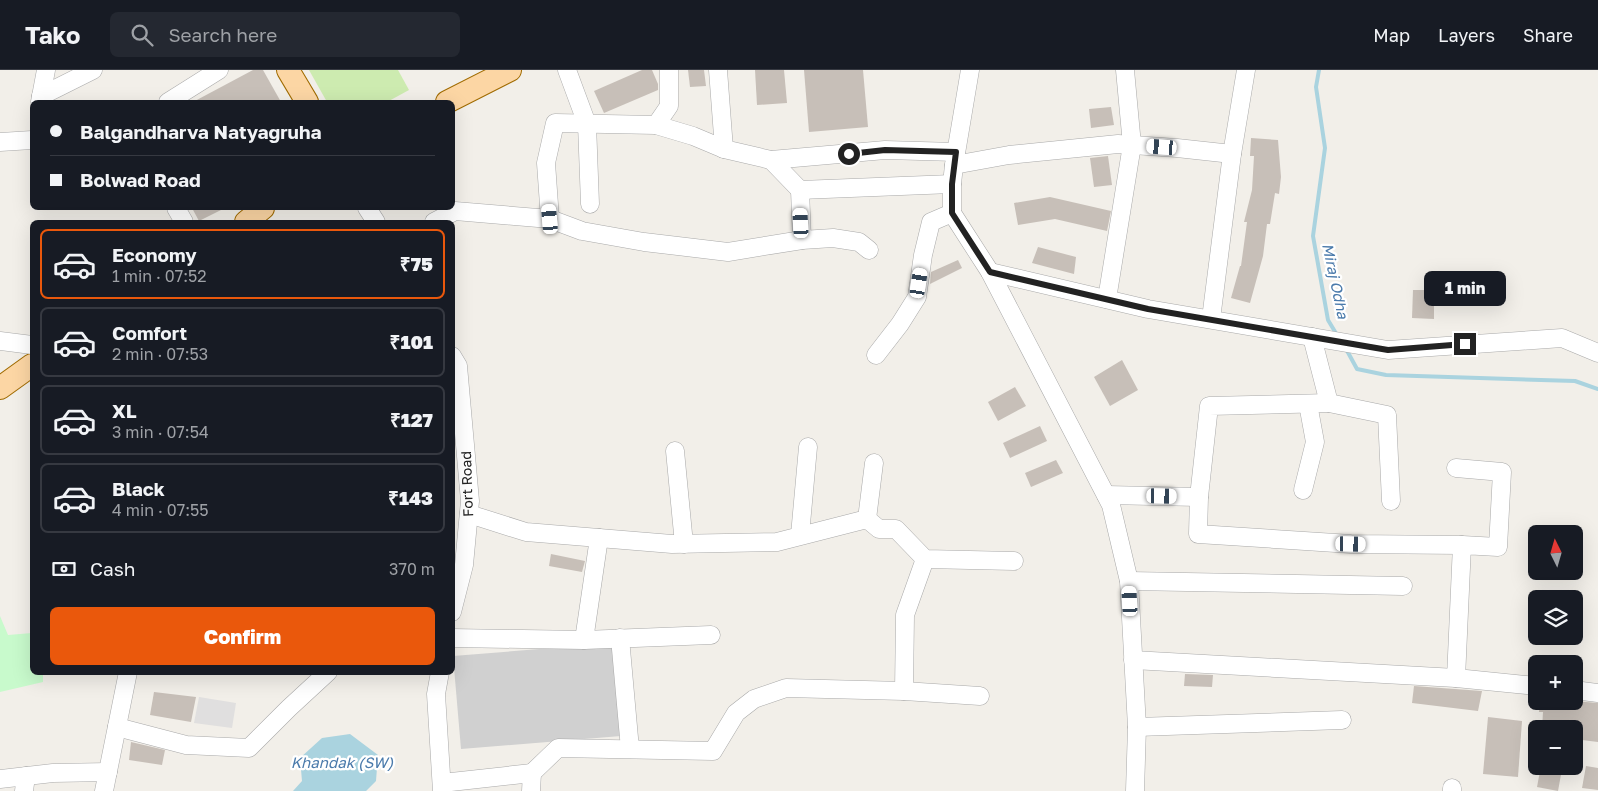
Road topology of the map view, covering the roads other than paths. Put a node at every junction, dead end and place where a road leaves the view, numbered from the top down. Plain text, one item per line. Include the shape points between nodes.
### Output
1 (46, 70) edge
2 (93, 70) edge
3 (219, 70) edge
4 (288, 70) edge
5 (510, 70) edge
6 (567, 70) edge
7 (669, 70) edge
8 (718, 70) edge
9 (970, 70) edge
10 (1125, 70) edge
11 (1246, 70) edge
12 (40, 99) edge
13 (171, 100) edge
14 (306, 100) edge
15 (451, 100) edge
16 (587, 124) junction
17 (656, 125) junction
18 (30, 139) edge
19 (0, 142) edge
20 (1132, 145) junction
21 (724, 149) junction
22 (1232, 154) junction
23 (955, 158) junction
24 (771, 160) junction
25 (952, 184) junction
26 (800, 190) junction
27 (590, 204) dead end
28 (261, 210) edge
29 (952, 213) junction
30 (550, 219) junction
31 (248, 220) edge
32 (438, 220) edge
33 (802, 240) junction
34 (870, 250) dead end
35 (990, 272) junction
36 (1107, 299) junction
37 (1211, 319) junction
38 (1312, 337) junction
39 (0, 341) edge
40 (30, 345) edge
41 (1598, 353) edge
42 (876, 355) dead end
43 (455, 361) edge
44 (30, 366) edge
45 (0, 388) edge
46 (1329, 403) junction
47 (1308, 404) junction
48 (808, 447) dead end
49 (675, 451) dead end
50 (874, 462) dead end
51 (1456, 468) dead end
52 (1303, 490) dead end
53 (1106, 495) junction
54 (1200, 497) junction
55 (1391, 501) dead end
56 (469, 514) junction
57 (867, 518) junction
58 (800, 535) junction
59 (599, 538) junction
60 (684, 544) junction
61 (1462, 545) junction
62 (925, 559) junction
63 (1014, 561) dead end
64 (1129, 581) junction
65 (1402, 586) dead end
66 (455, 600) edge
67 (711, 635) dead end
68 (455, 638) edge
69 (620, 638) junction
70 (584, 640) junction
71 (1133, 660) junction
72 (127, 675) edge
73 (325, 675) edge
74 (439, 675) edge
75 (1456, 678) junction
76 (1528, 685) edge
77 (904, 691) junction
78 (1583, 691) edge
79 (1598, 693) edge
80 (980, 696) dead end
81 (1342, 720) dead end
82 (117, 727) junction
83 (1137, 727) junction
84 (630, 750) junction
85 (108, 772) junction
86 (532, 773) junction
87 (0, 779) edge
88 (25, 783) edge
89 (442, 787) edge
90 (104, 791) edge
91 (531, 791) edge
92 (1135, 791) edge

1 - 12 street
2 - 12 street
3 - 13 street
4 - 14 main road
5 - 15 main road
6 - 16 street
7 - 17 street via 669,106
8 - 21 street
9 - 23 street
10 - 20 street
11 - 22 street
16 - 17 street
16 - 27 street
16 - 30 street via 555,123 546,162
17 - 21 street
18 - 19 street
20 - 22 street
20 - 23 street via 981,159
20 - 36 street
21 - 24 street
22 - 37 street
23 - 24 street via 885,150
23 - 25 street
24 - 26 street
25 - 26 street
25 - 29 street
26 - 33 street
28 - 31 main road
29 - 35 street
29 - 42 street via 931,222 916,297
30 - 32 street via 455,211
30 - 33 street via 582,231 728,252
33 - 34 street via 833,238 859,242
35 - 36 street
35 - 53 street
36 - 37 street
37 - 38 street
38 - 41 street via 1388,350 1562,338
38 - 46 street
39 - 40 street
43 - 56 street, Fort Road via 458,366
44 - 45 main road
46 - 47 street
46 - 55 street via 1386,415
47 - 52 street via 1315,442
47 - 54 street via 1210,406
48 - 58 street
49 - 60 street
50 - 57 street
51 - 61 street via 1502,472 1498,547
53 - 54 street
53 - 64 street
54 - 61 street via 1198,534 1351,544
56 - 59 street via 526,532
56 - 66 street, Fort Road via 464,565
57 - 58 street
57 - 62 street via 879,529 896,529
58 - 60 street via 777,542
59 - 60 street
59 - 70 street
61 - 75 street
62 - 63 street
62 - 77 street via 905,614
64 - 65 street
64 - 71 street
67 - 69 street
68 - 70 street
69 - 70 street
69 - 84 street
71 - 75 street
71 - 83 street
72 - 82 street
73 - 82 street via 249,748 186,745
74 - 89 street via 436,694
75 - 76 street
77 - 80 street
77 - 84 street via 786,688 754,699 736,713 713,751
78 - 79 street
81 - 83 street
82 - 85 street
83 - 92 street
84 - 86 street via 558,748
85 - 88 street via 53,773
85 - 90 street
86 - 89 street
86 - 91 street
87 - 88 street

